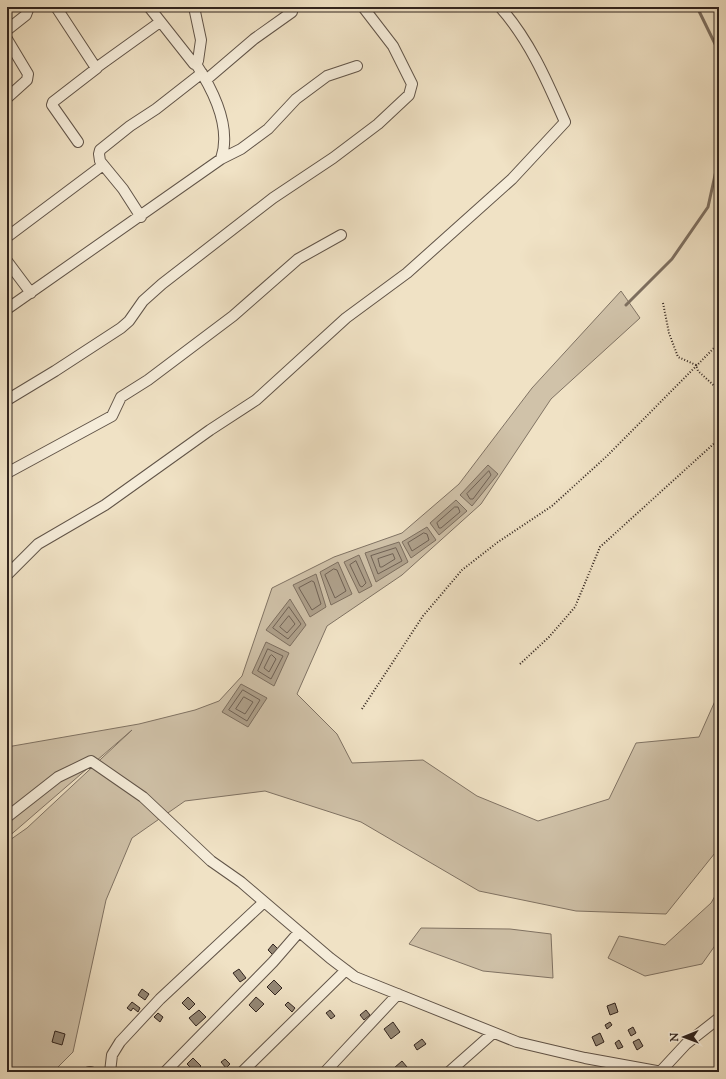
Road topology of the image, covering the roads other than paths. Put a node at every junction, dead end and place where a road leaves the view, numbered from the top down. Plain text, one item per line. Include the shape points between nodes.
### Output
1 (29, 7) edge
2 (56, 7) edge
3 (148, 7) edge
4 (194, 7) edge
5 (363, 7) edge
6 (500, 7) edge
7 (292, 12) dead end
8 (160, 22) junction
9 (7, 30) edge
10 (7, 39) edge
11 (196, 64) junction
12 (357, 66) dead end
13 (97, 68) junction
14 (204, 77) junction
15 (7, 98) edge
16 (78, 142) dead end
17 (221, 159) junction
18 (103, 165) junction
19 (141, 217) junction
20 (341, 235) dead end
21 (7, 237) edge
22 (7, 261) edge
23 (31, 293) junction
24 (7, 309) edge
25 (7, 400) edge
26 (7, 473) edge
27 (7, 560) edge
28 (16, 566) junction
29 (7, 575) edge
30 (7, 817) edge
31 (264, 902) junction
32 (299, 932) junction
33 (346, 970) junction
34 (398, 994) junction
35 (719, 1018) edge
36 (493, 1033) junction
37 (110, 1072) edge
38 (165, 1072) edge
39 (242, 1072) edge
40 (325, 1072) edge
41 (449, 1072) edge
42 (660, 1072) edge

1 - 9 street via 26,15
2 - 13 street
3 - 8 street
4 - 11 street via 201,40
5 - 25 street via 398,54 412,84 409,95 351,144 273,198 162,284 121,328
6 - 28 street via 531,50 565,122 552,138 512,179 407,273 346,318 256,400 105,505 38,544
7 - 14 street
8 - 11 street via 192,64
8 - 13 street
10 - 15 street via 28,74 27,80
11 - 14 street
12 - 17 street via 327,76 296,99 268,129 241,149
13 - 16 street via 52,105
14 - 17 street via 216,99 221,118 225,146
14 - 18 street via 103,146 99,154
17 - 19 street
18 - 19 street
18 - 21 street
19 - 23 street
20 - 26 street via 298,259 233,316 148,380 121,397 112,416
22 - 23 street
23 - 24 street
27 - 28 street
28 - 29 street
30 - 31 street via 58,777 91,761 143,798 211,861
31 - 32 street
31 - 37 street via 160,999 120,1042 112,1055
32 - 33 street
32 - 38 street
33 - 34 street via 368,983
33 - 39 street
34 - 36 street
34 - 40 street
35 - 42 street via 686,1044
36 - 41 street
36 - 42 street via 558,1052

